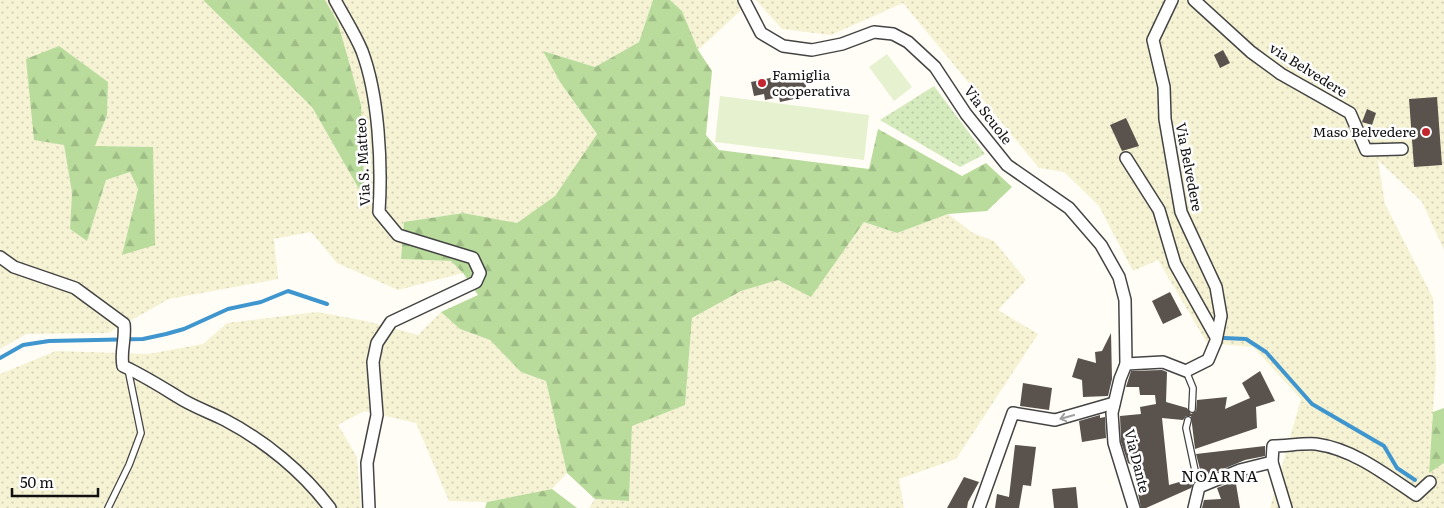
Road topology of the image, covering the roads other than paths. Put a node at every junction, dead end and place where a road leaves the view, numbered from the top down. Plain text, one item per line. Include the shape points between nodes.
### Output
1 (335, 0) edge
2 (744, 0) edge
3 (1172, 0) edge
4 (1194, 0) edge
5 (1402, 149) dead end
6 (1126, 158) dead end
7 (0, 257) edge
8 (1216, 337) junction
9 (1126, 364) junction
10 (128, 368) junction
11 (1186, 371) junction
12 (1114, 403) junction
13 (1192, 409) dead end
14 (1188, 420) dead end
15 (1272, 462) junction
16 (1430, 482) dead end
17 (1202, 486) junction
18 (108, 508) edge
19 (330, 508) edge
20 (369, 508) edge
21 (979, 508) edge
22 (1134, 508) edge
23 (1194, 508) edge
24 (1286, 508) edge

1 - 20 street, Via S. Matteo via 362,51 374,100 380,212 398,235 473,258 480,273 476,282 392,322 377,343 373,362 377,415 367,463
2 - 9 street, Via Scuole via 761,33 783,46 812,50 842,44 874,32 893,34 908,42 935,67 966,114 1007,165 1069,208 1101,245 1119,277 1126,300
3 - 8 street, Via Belvedere via 1153,40 1164,87 1165,119 1181,212 1216,287 1221,316
4 - 5 street, via Belvedere via 1273,68 1350,113 1366,150
6 - 8 street via 1159,210 1175,264
7 - 10 street via 14,267 75,288 124,324 121,355 123,366
8 - 11 street, Via Belvedere via 1208,360
9 - 11 street via 1163,362
9 - 12 street, Via Dante
10 - 18 lane via 141,433
10 - 19 street via 265,444 316,490
11 - 13 lane via 1193,388
12 -> 21 street via 1055,420 1013,413
12 - 22 street, Via Dante via 1114,443
14 - 17 lane via 1186,428 1196,475
15 - 16 street via 1273,446 1315,444 1350,454 1416,495
15 - 17 street via 1240,470
15 - 24 street
17 - 23 street

